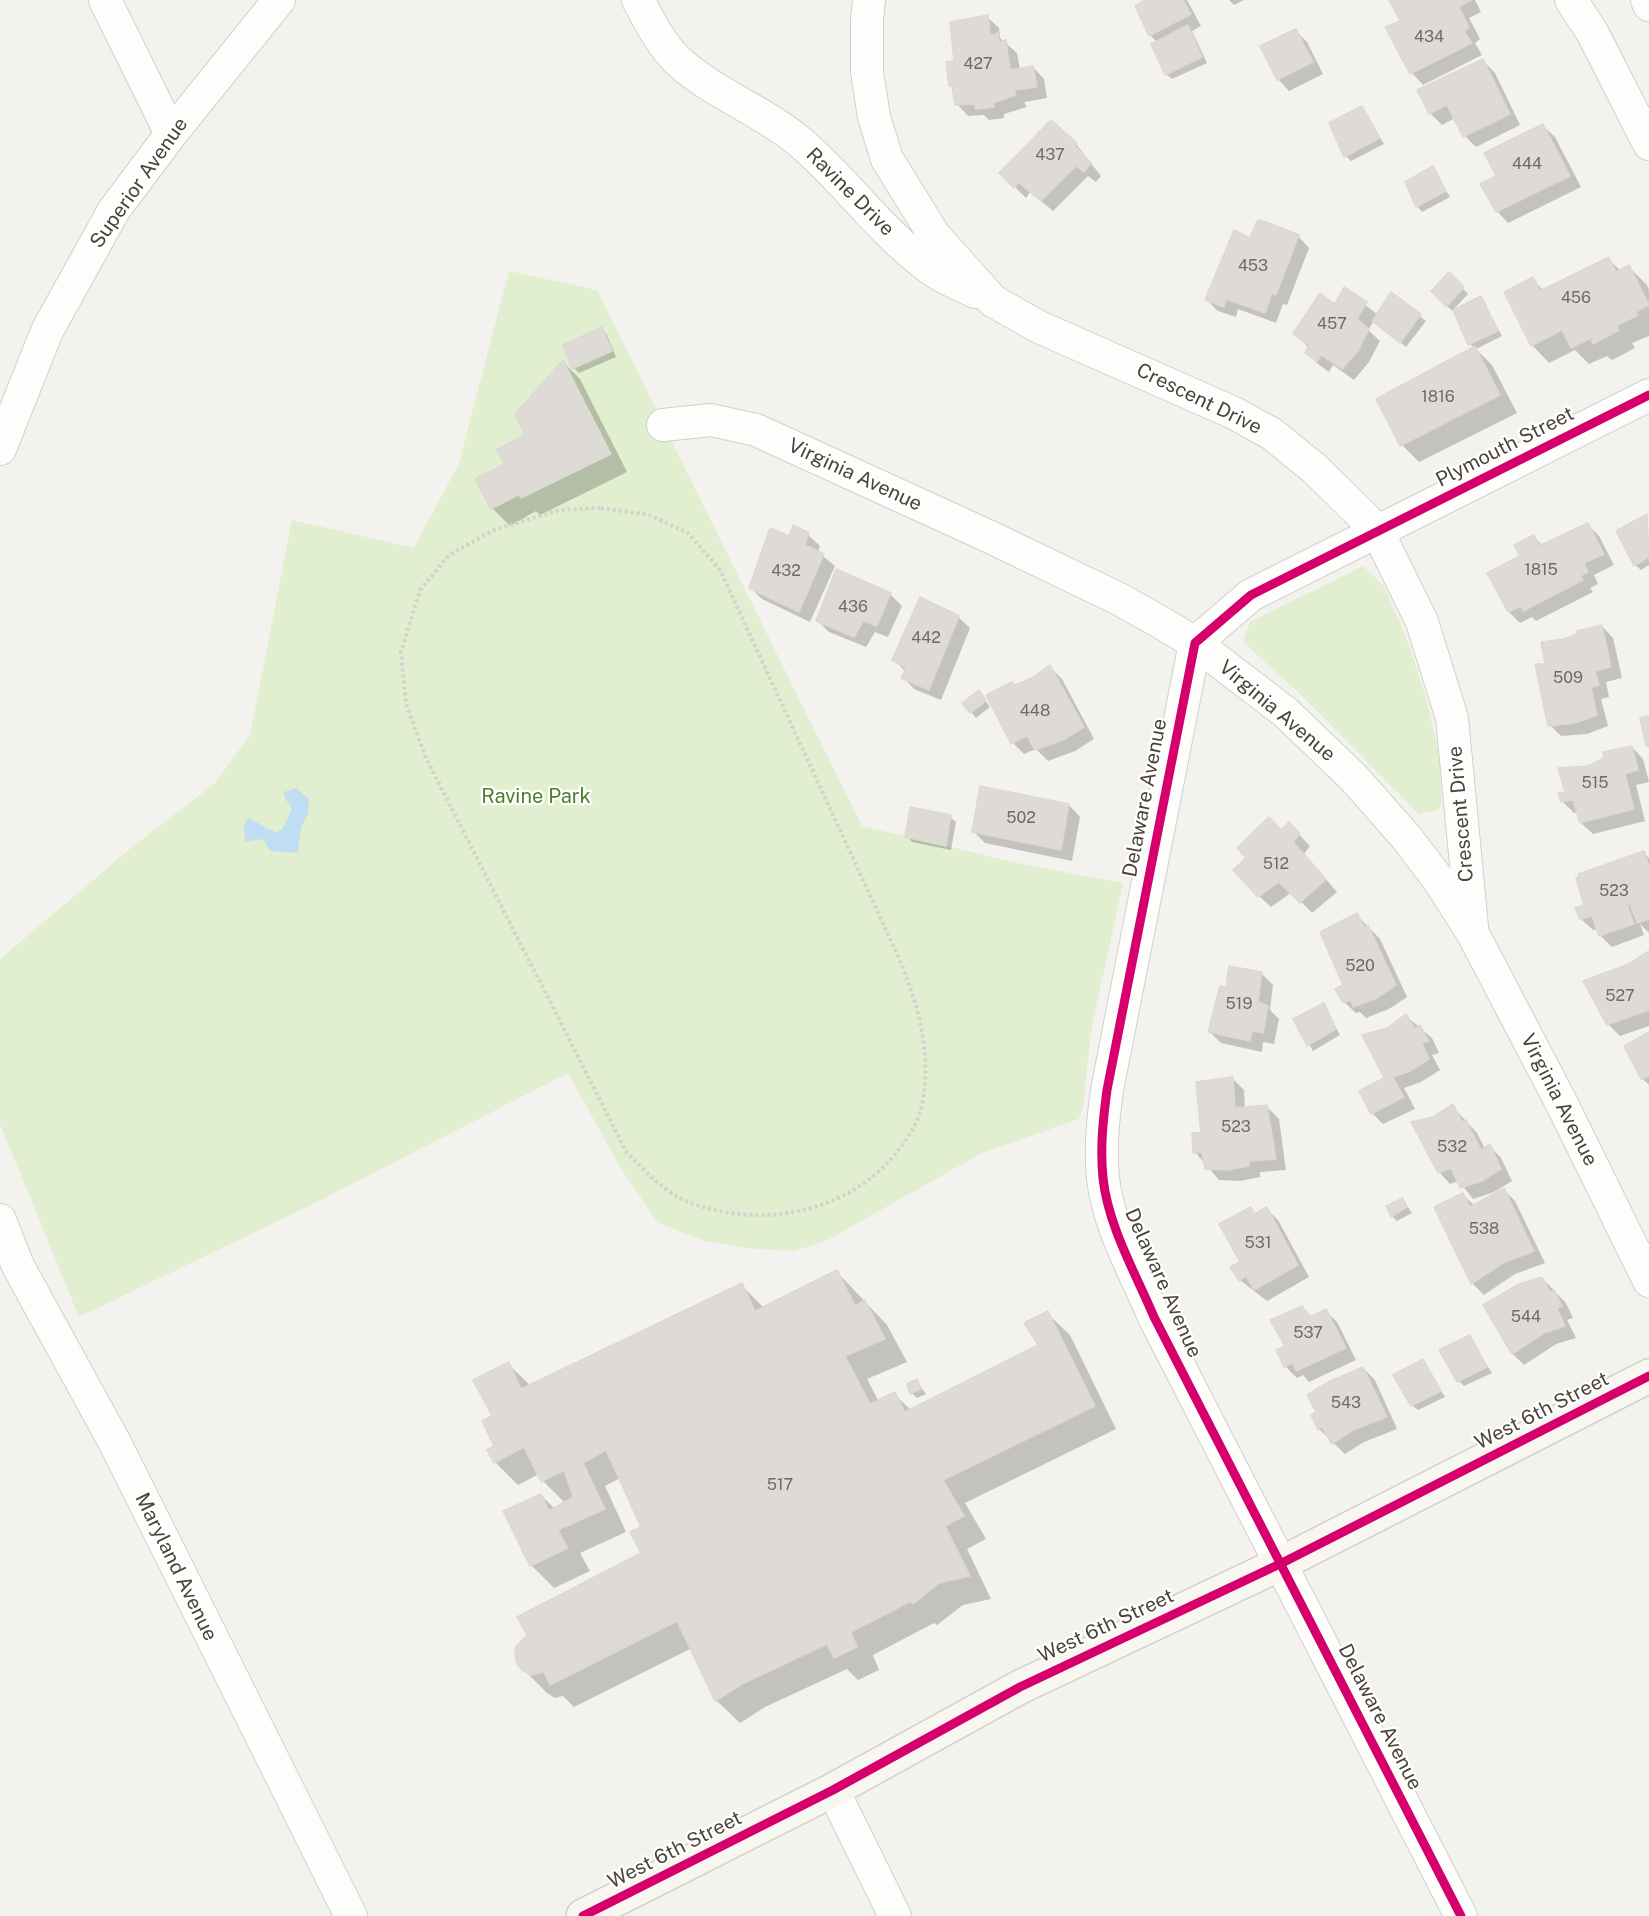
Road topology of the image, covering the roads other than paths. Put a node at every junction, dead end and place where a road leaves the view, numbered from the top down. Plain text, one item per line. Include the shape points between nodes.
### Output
1 (105, 0) edge
2 (279, 0) edge
3 (638, 0) edge
4 (870, 0) edge
5 (1571, 0) edge
6 (1647, 0) edge
7 (1649, 5) edge
8 (171, 134) junction
9 (1649, 144) edge
10 (993, 301) junction
11 (1649, 395) edge
12 (663, 425) dead end
13 (0, 449) edge
14 (1377, 530) junction
15 (1195, 644) junction
16 (1472, 932) junction
17 (0, 1220) edge
18 (1649, 1281) edge
19 (1649, 1376) edge
20 (1282, 1563) junction
21 (833, 1790) junction
22 (351, 1916) edge
23 (583, 1916) edge
24 (895, 1916) edge
25 (1461, 1916) edge

1 - 8 street
2 - 8 street, Superior Avenue
3 - 10 street, Ravine Drive via 677,60 796,139 928,267
4 - 10 street, Crescent Drive via 867,72 886,159 934,235
5 - 9 street via 1592,32
6 - 7 street
8 - 13 street, Superior Avenue via 114,210 47,330
10 - 14 street, Crescent Drive via 1040,327 1234,412 1272,434 1316,469
11 - 14 street, Plymouth Street
12 - 15 street, Virginia Avenue via 711,420 756,430 1119,598
14 - 15 street via 1251,595
14 - 16 street, Crescent Drive via 1422,622 1452,718
15 - 16 street, Virginia Avenue via 1285,712 1353,777 1406,837
15 - 20 street, Delaware Avenue via 1107,1090 1101,1138 1103,1181 1115,1224 1154,1317
16 - 18 street, Virginia Avenue
17 - 22 street, Maryland Avenue via 18,1266 115,1443
19 - 20 street, West 6th Street
20 - 21 street, West 6th Street via 1020,1687
20 - 25 street, Delaware Avenue
21 - 23 street, West 6th Street
21 - 24 street

